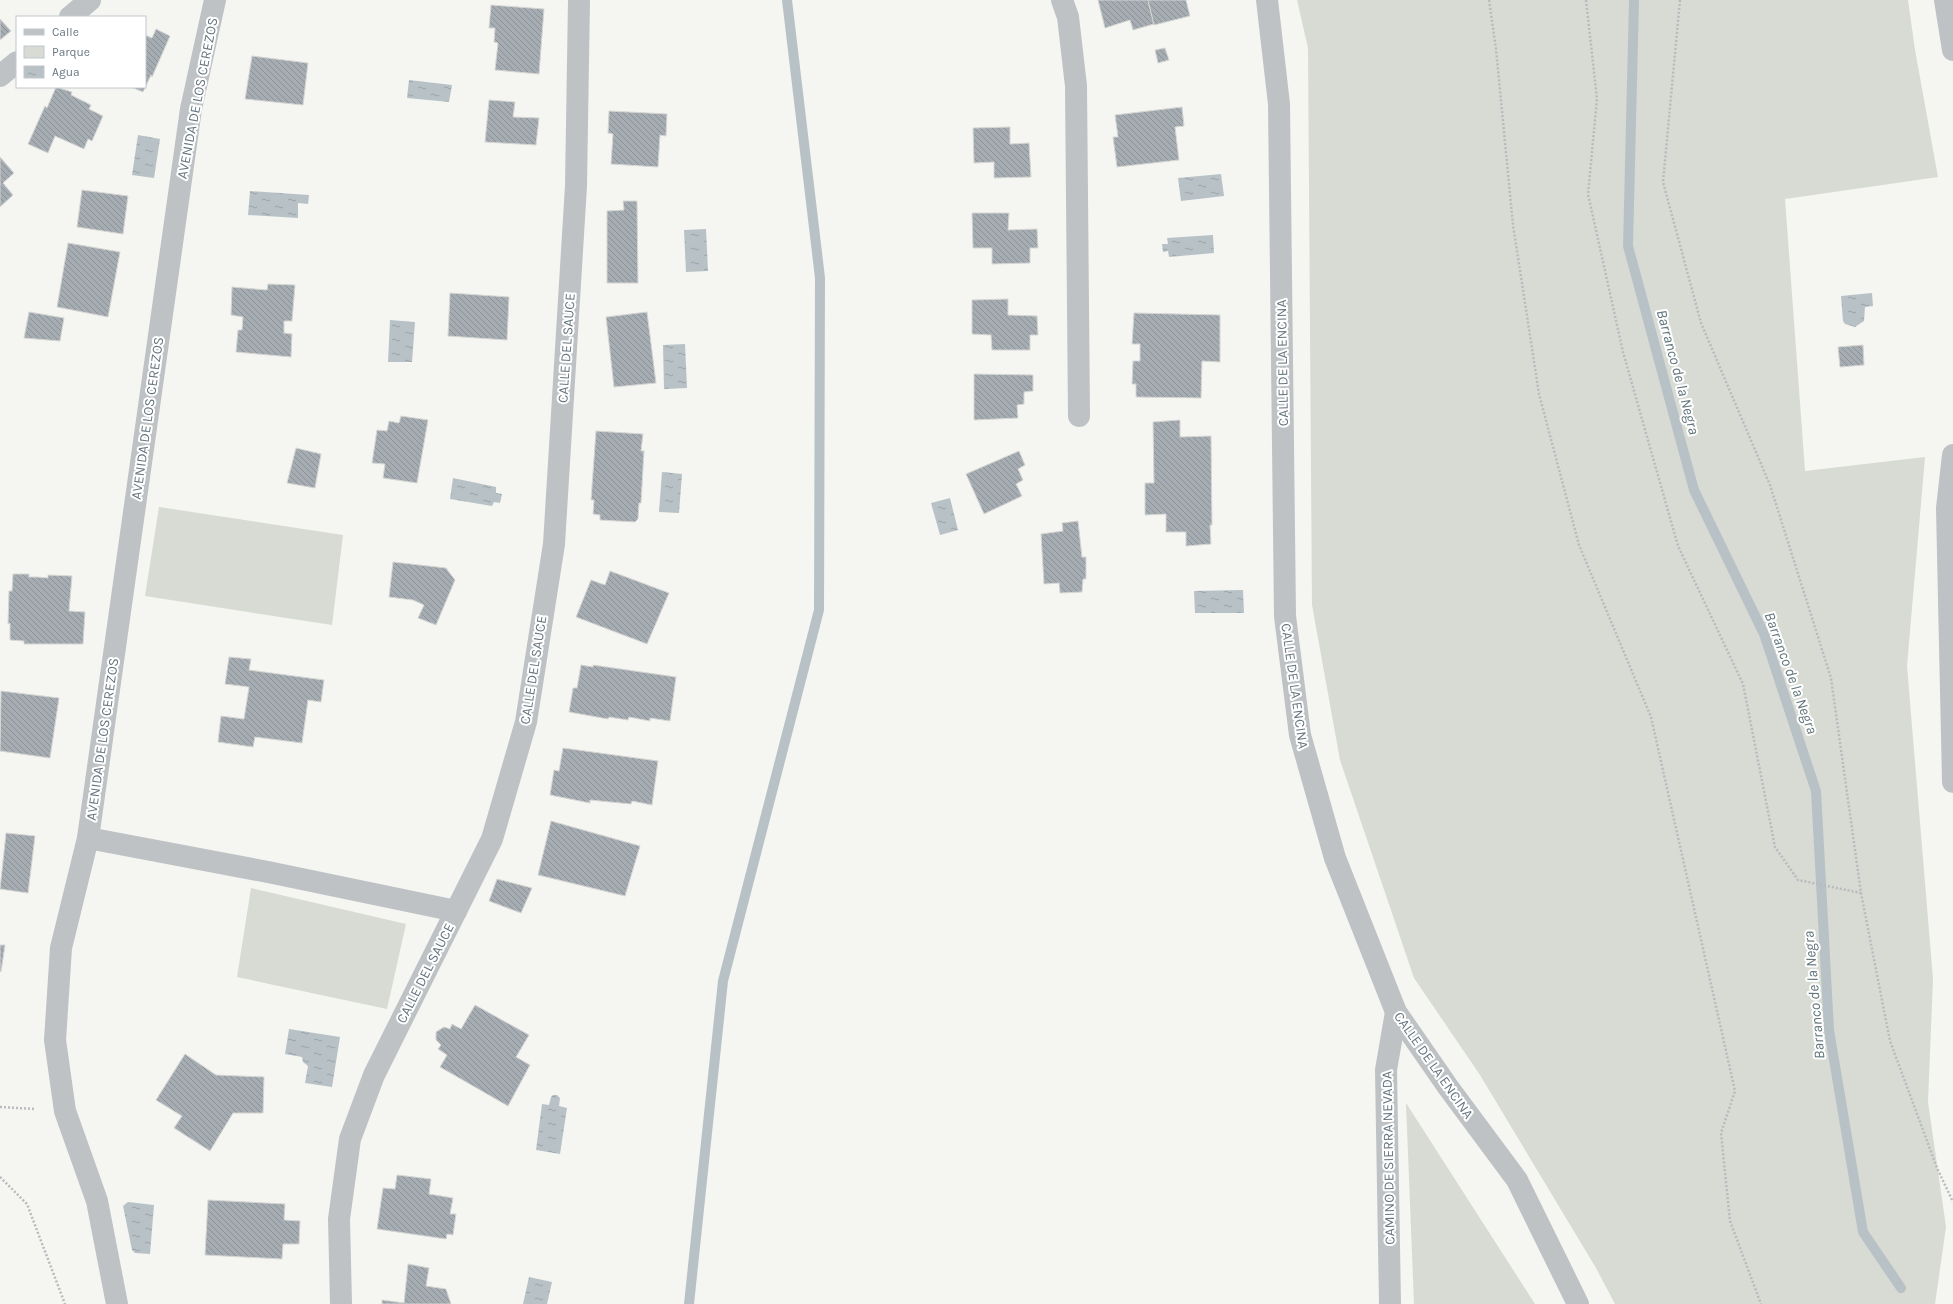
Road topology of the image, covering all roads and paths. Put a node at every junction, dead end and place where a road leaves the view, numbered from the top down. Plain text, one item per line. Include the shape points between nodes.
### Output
1 (90, 0) edge
2 (215, 0) edge
3 (579, 0) edge
4 (1062, 0) edge
5 (1267, 0) edge
6 (1489, 0) edge
7 (1586, 0) edge
8 (1680, 0) edge
9 (1945, 0) edge
10 (71, 16) edge
11 (1953, 50) edge
12 (16, 63) edge
13 (0, 76) edge
14 (1079, 416) dead end
15 (1953, 456) edge
16 (1953, 782) edge
17 (88, 838) junction
18 (1862, 893) junction
19 (456, 911) junction
20 (1396, 1012) junction
21 (0, 1107) edge
22 (65, 1111) junction
23 (0, 1177) edge
24 (1953, 1202) edge
25 (65, 1304) edge
26 (117, 1304) edge
27 (340, 1304) edge
28 (1390, 1304) edge
29 (1578, 1304) edge
30 (1761, 1304) edge

1 - 10 street
2 - 17 street, AVENIDA DE LOS CEREZOS via 190,117
3 - 19 street, CALLE DEL SAUCE via 576,186 554,544 526,722 492,839
4 - 14 street via 1068,16 1076,86
5 - 20 street, CALLE DE LA ENCINA via 1279,104 1285,616 1300,735 1335,858
6 - 30 path via 1513,225 1539,394 1579,545 1651,717 1735,1091 1721,1133 1730,1221
7 - 18 path via 1597,99 1588,194 1622,352 1678,546 1743,684 1774,847 1798,880
8 - 18 path via 1663,182 1701,323 1770,485 1831,678
9 - 11 street
12 - 13 street
15 - 16 street via 1947,508
17 - 19 street, AVENIDA DE LOS CEREZOS
17 - 22 street, AVENIDA DE LOS CEREZOS via 61,948 55,1040
18 - 24 path via 1890,1041
19 - 27 street, CALLE DEL SAUCE via 374,1075 350,1139 339,1219
20 - 28 street, CAMINO DE SIERRA NEVADA via 1386,1070
20 - 29 street, CALLE DE LA ENCINA via 1517,1180
21 - 22 path
22 - 26 street, AVENIDA DE LOS CEREZOS via 97,1201
23 - 25 path via 27,1204

